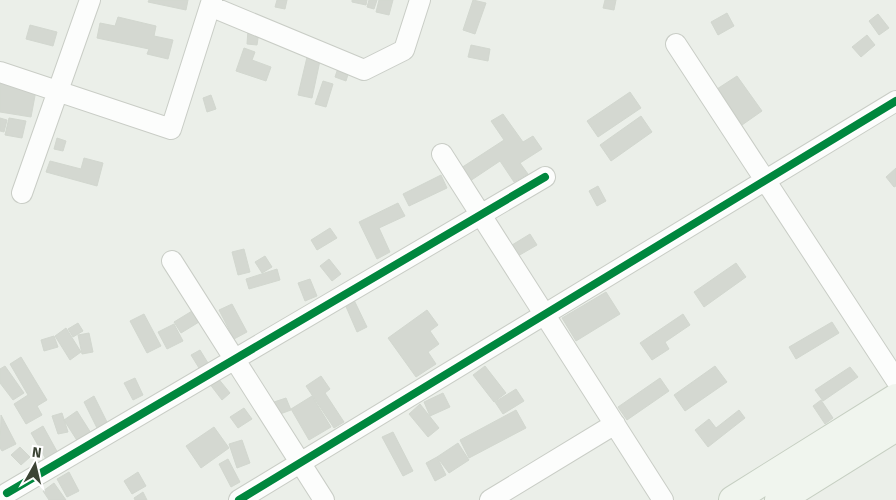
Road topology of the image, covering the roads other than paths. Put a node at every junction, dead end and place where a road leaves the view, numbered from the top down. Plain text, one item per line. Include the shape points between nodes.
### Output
1 (90, 0) edge
2 (420, 0) edge
3 (211, 3) edge
4 (676, 44) dead end
5 (0, 72) edge
6 (58, 91) junction
7 (896, 100) edge
8 (442, 154) dead end
9 (545, 177) dead end
10 (765, 180) junction
11 (22, 193) dead end
12 (481, 215) junction
13 (172, 261) dead end
14 (545, 314) junction
15 (235, 359) junction
16 (896, 380) edge
17 (896, 398) edge
18 (615, 424) junction
19 (896, 427) edge
20 (300, 462) junction
21 (6, 491) edge
22 (239, 500) edge
23 (324, 500) edge
24 (490, 500) edge
25 (664, 500) edge
26 (734, 500) edge
27 (779, 500) edge

1 - 6 street
2 - 3 street via 404,50 364,70
3 - 6 street via 171,129
4 - 10 street
5 - 6 street
6 - 11 street
7 - 10 street
8 - 12 street
9 - 12 street
10 - 14 street
10 - 16 street
12 - 14 street
12 - 15 street
13 - 15 street
14 - 18 street
14 - 20 street
15 - 20 street
15 - 21 street
17 - 26 street
18 - 24 street
18 - 25 street
19 - 27 street
20 - 22 street
20 - 23 street

